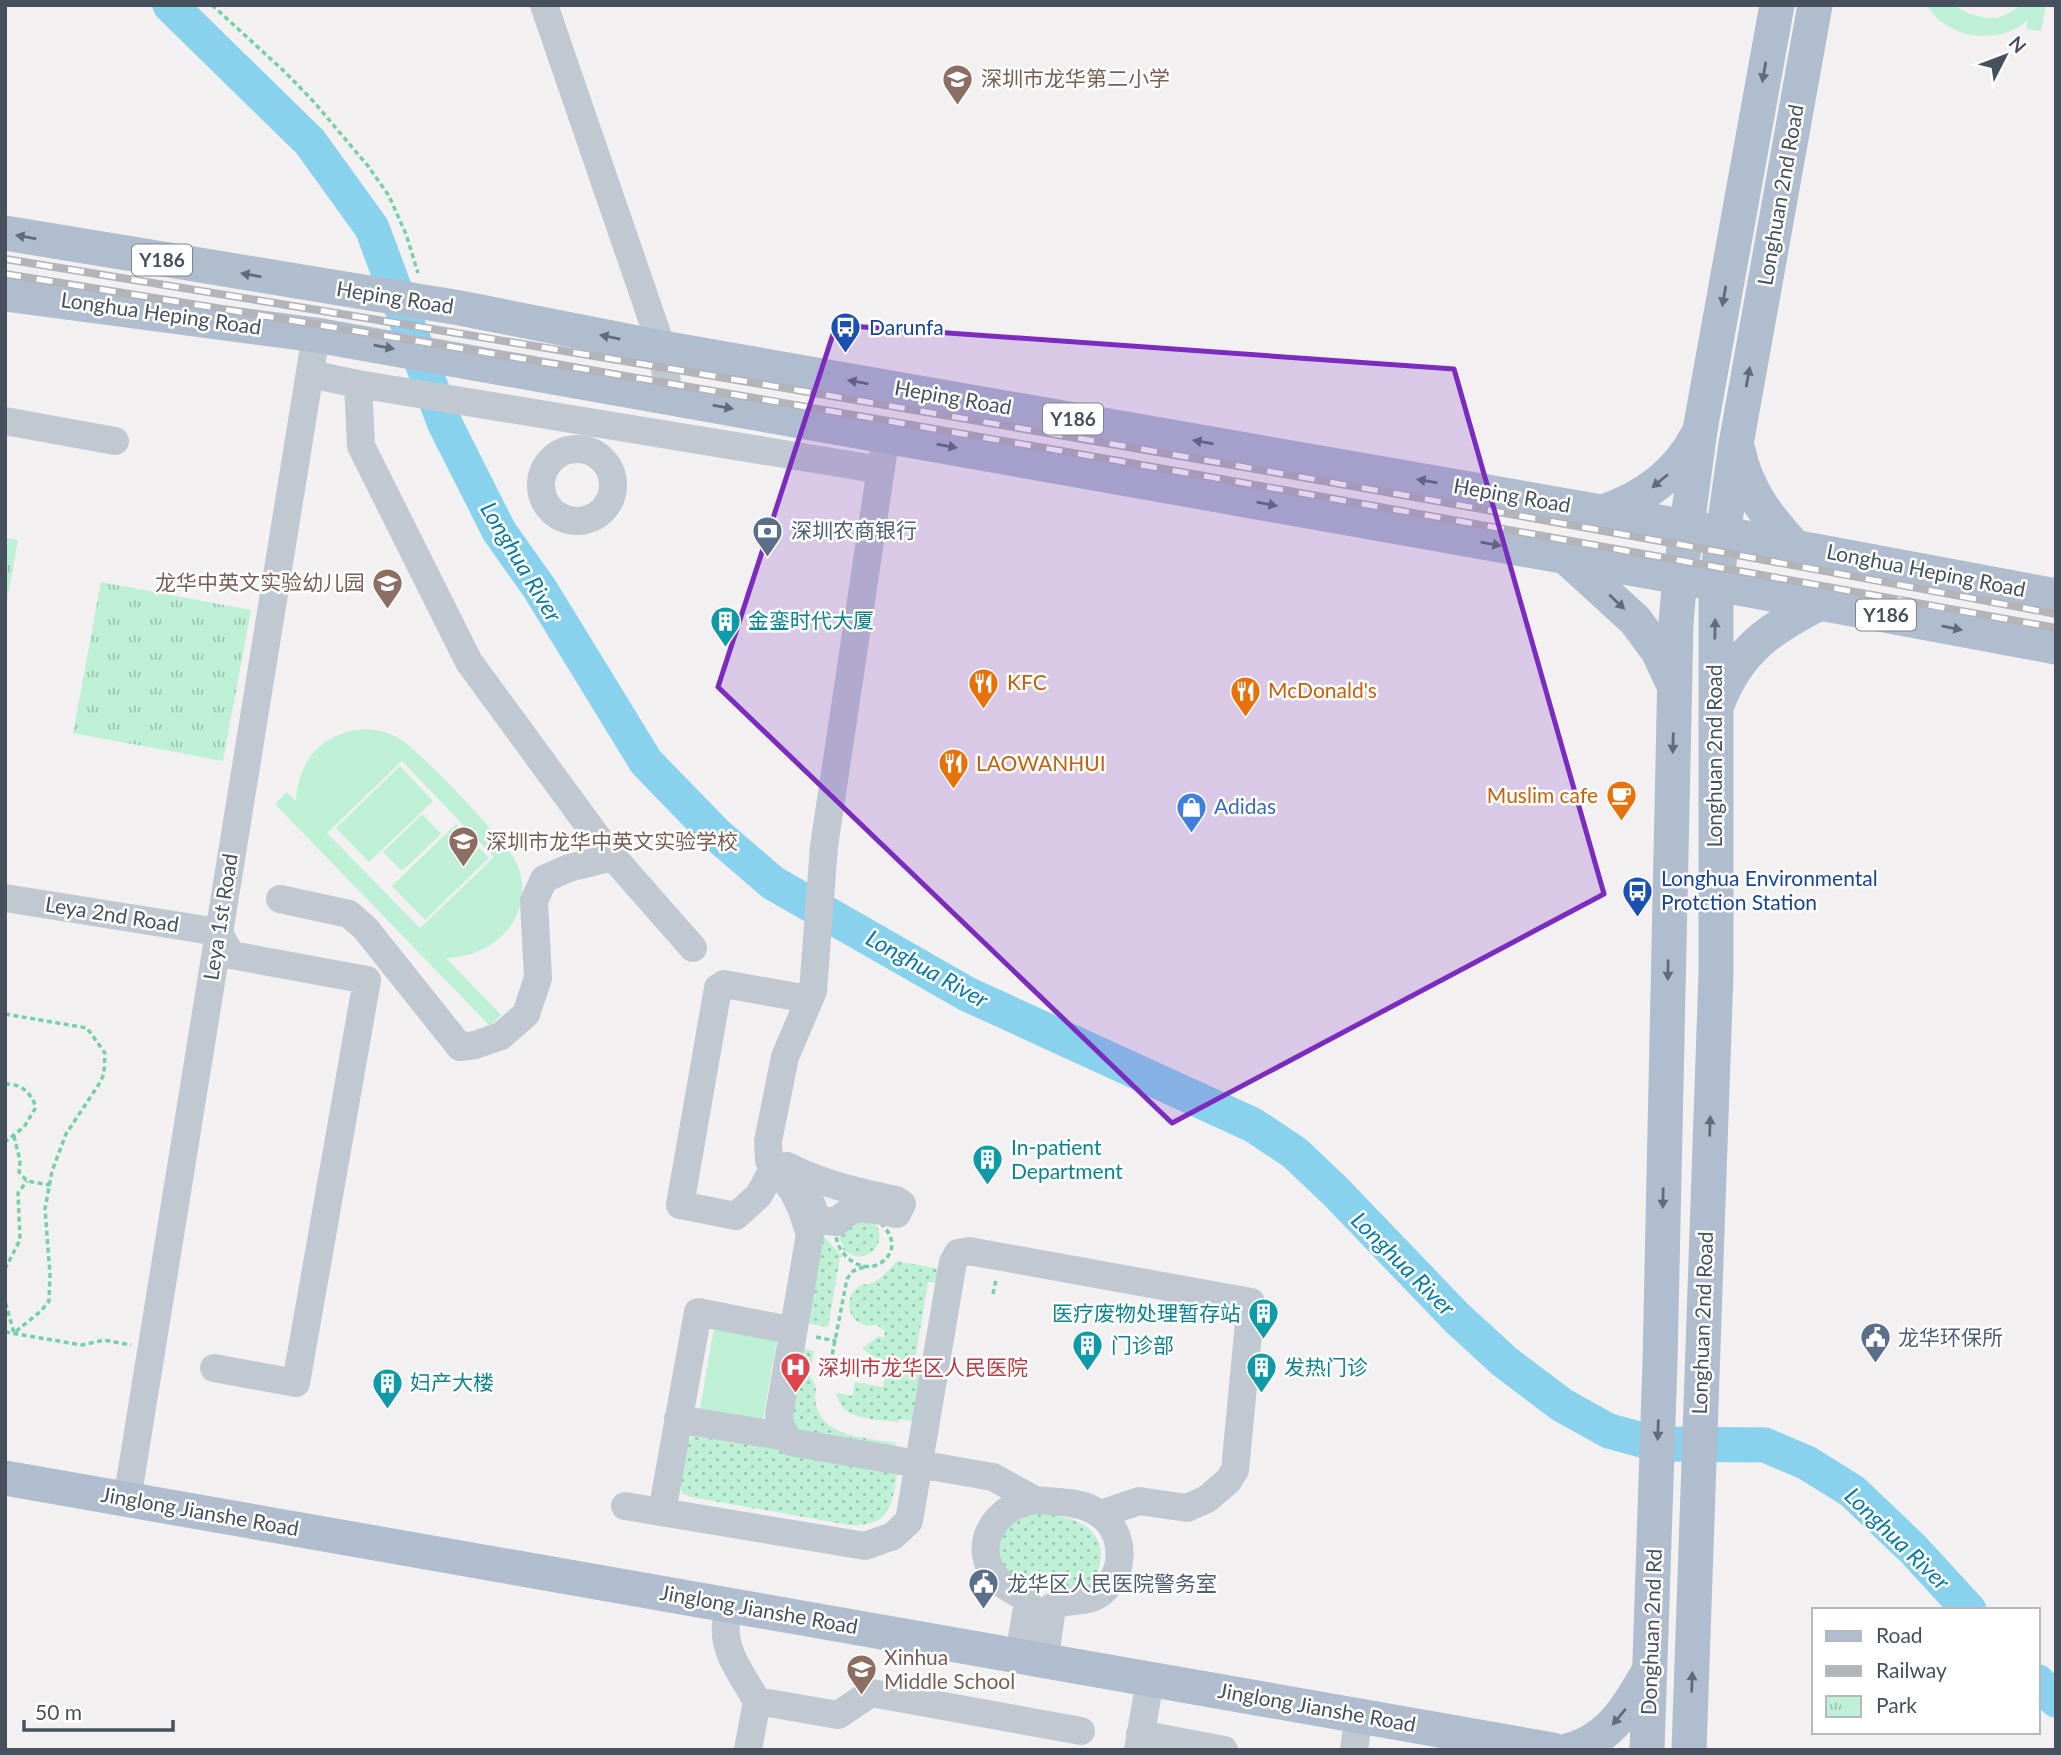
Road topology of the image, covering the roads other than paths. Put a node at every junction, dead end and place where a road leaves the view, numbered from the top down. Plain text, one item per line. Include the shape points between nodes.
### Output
1 (544, 5) edge
2 (1777, 5) edge
3 (1815, 5) edge
4 (5, 233) edge
5 (5, 294) edge
6 (316, 335) junction
7 (662, 348) junction
8 (310, 374) junction
9 (358, 384) junction
10 (669, 397) junction
11 (575, 420) junction
12 (5, 421) edge
13 (1700, 430) junction
14 (886, 435) junction
15 (115, 441) dead end
16 (1736, 444) junction
17 (571, 450) dead end
18 (881, 470) junction
19 (1603, 512) junction
20 (1687, 527) junction
21 (1723, 534) junction
22 (1795, 547) junction
23 (1566, 557) junction
24 (1680, 577) junction
25 (1716, 584) junction
26 (2056, 596) edge
27 (1820, 603) junction
28 (2056, 647) edge
29 (1675, 687) junction
30 (1716, 709) junction
31 (613, 858) junction
32 (5, 898) edge
33 (280, 899) dead end
34 (218, 932) junction
35 (693, 948) dead end
36 (812, 987) junction
37 (774, 1167) junction
38 (793, 1333) junction
39 (214, 1368) dead end
40 (678, 1419) junction
41 (788, 1437) junction
42 (918, 1464) junction
43 (5, 1478) edge
44 (5, 1499) edge
45 (127, 1500) junction
46 (1035, 1500) junction
47 (625, 1506) dead end
48 (662, 1512) junction
49 (1101, 1514) junction
50 (1656, 1515) joint
51 (1697, 1516) joint
52 (726, 1625) junction
53 (1033, 1658) junction
54 (1651, 1666) junction
55 (1147, 1698) junction
56 (757, 1701) junction
57 (1081, 1731) dead end
58 (1139, 1742) edge
59 (1355, 1742) edge
60 (748, 1750) edge
61 (1224, 1750) edge
62 (1439, 1750) edge
63 (1553, 1750) edge
64 (1570, 1750) edge
65 (1647, 1750) edge
66 (1689, 1750) edge

1 - 7 street
2 -> 13 main road, Longhuan 2nd Road
16 -> 3 main road, Longhuan 2nd Road
7 -> 4 main road, Heping Road / Y186 via 460,308
5 - 6 main road, Longhua Heping Road / Y186
6 - 8 street, Leya 1st Road
6 -> 10 main road, Y186
7 - 10 street
19 -> 7 main road, Heping Road / Y186
8 - 9 street
8 - 34 street, Leya 1st Road
9 - 11 street
9 - 31 street via 361,446 469,662
10 -> 14 main road, Y186
11 - 17 street
11 - 18 street
12 - 15 street
13 -> 19 main road via 1676,468 1651,489
13 - 20 main road, Longhuan 2nd Road
14 - 18 street
14 -> 23 main road, Y186
16 - 21 main road, Longhuan 2nd Road
16 - 22 main road via 1749,488
18 - 36 street via 824,846
19 - 20 main road, Heping Road / Y186
20 - 21 main road, Heping Road / Y186
20 - 24 main road, Longhuan 2nd Road
21 - 22 main road, Heping Road / Y186
21 - 25 main road, Longhuan 2nd Road
22 - 26 main road, Longhua Heping Road / Y186
23 - 24 main road, Y186
23 -> 29 main road via 1635,620 1658,651
24 - 25 main road, Y186
24 - 29 main road, Longhuan 2nd Road
25 - 27 main road, Y186
30 -> 25 main road, Longhuan 2nd Road
27 -> 28 main road, Y186
27 - 30 main road via 1759,640 1727,681
29 -> 50 main road, Longhuan 2nd Road
51 -> 30 main road, Longhuan 2nd Road via 1716,973
31 - 33 street via 544,879 534,901 538,978 526,1014 501,1036 460,1047 349,914
31 - 35 street
32 - 34 street, Leya 2nd Road
34 - 39 street via 231,955 367,980 296,1382
34 - 45 street, Leya 1st Road
36 - 37 street via 785,1057 768,1141 769,1161
36 - 37 street via 724,984 718,988 680,1205 736,1216 759,1195
37 - 38 street via 793,1191 810,1234
38 - 40 street via 698,1312
38 - 41 street via 779,1415
40 - 41 street
40 - 48 street
41 - 42 street via 791,1442
42 - 46 street via 993,1477
42 - 48 street via 909,1521 892,1536 865,1546
42 - 49 street via 958,1253 970,1251 1251,1302 1235,1470 1207,1499 1187,1508 1139,1501
43 - 45 main road, Jinglong Jianshe Road
44 - 52 main road, Jinglong Jianshe Road
45 - 53 main road, Jinglong Jianshe Road
46 - 49 street via 1082,1506
46 - 53 street via 1011,1506 1001,1514 986,1547 999,1582 1028,1602 1022,1636
47 - 48 street
49 - 53 street via 1118,1540 1116,1573 1092,1598 1061,1601 1052,1607 1047,1643
50 - 54 main road, Donghuan 2nd Rd
66 -> 51 main road, Donghuan 2nd Rd
52 - 55 main road, Jinglong Jianshe Road
52 - 56 street via 724,1639
53 - 63 main road, Jinglong Jianshe Road
54 -> 64 main road via 1622,1715 1594,1740
54 - 65 main road, Donghuan 2nd Rd
55 - 58 street
55 - 59 main road, Jinglong Jianshe Road
56 - 57 street via 838,1715 872,1693
56 - 60 street
58 - 61 street
59 - 62 main road, Jinglong Jianshe Road

